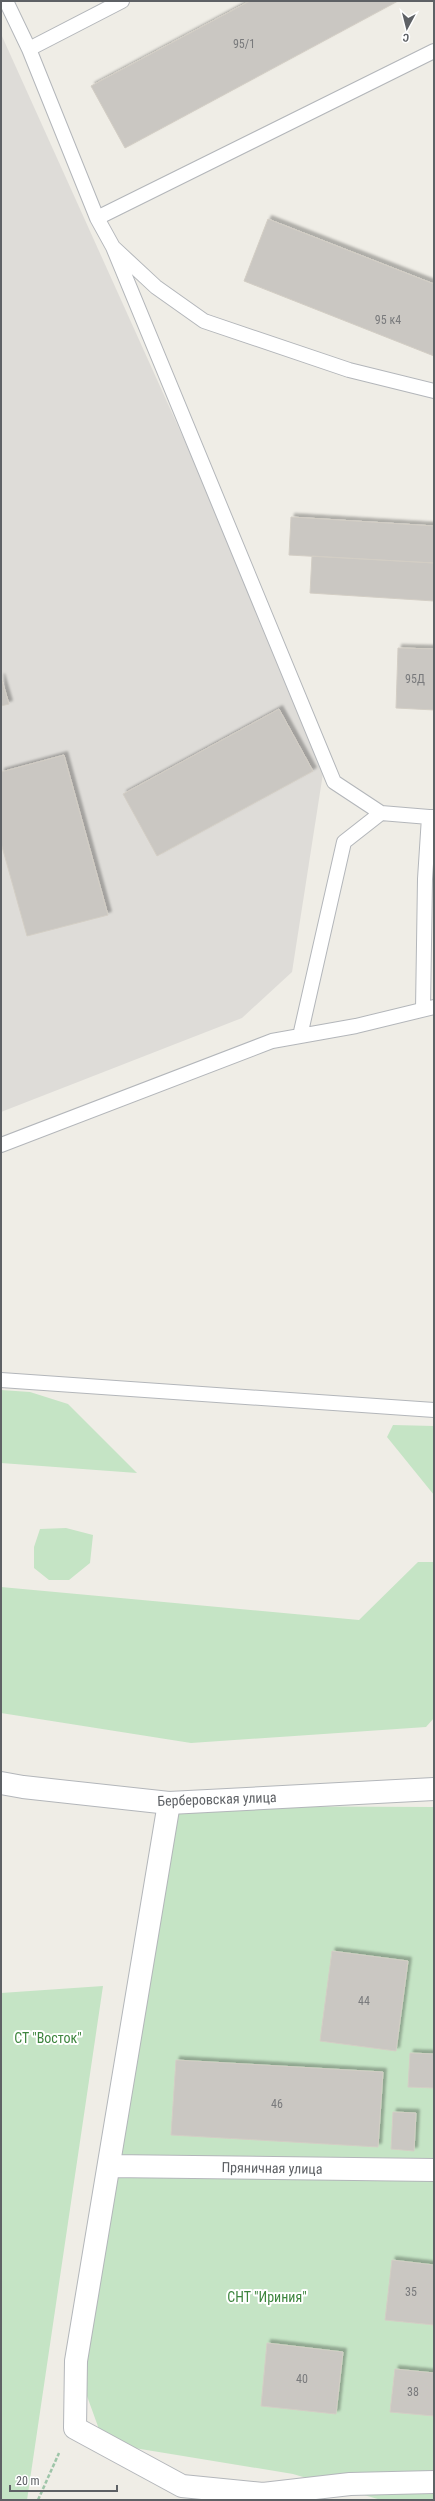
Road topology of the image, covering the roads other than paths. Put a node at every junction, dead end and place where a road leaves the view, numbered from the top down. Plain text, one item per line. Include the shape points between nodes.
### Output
1 (6, 1) edge
2 (122, 1) edge
3 (29, 49) junction
4 (434, 51) edge
5 (97, 218) junction
6 (113, 247) junction
7 (434, 391) edge
8 (381, 813) junction
9 (431, 817) edge
10 (429, 1008) edge
11 (300, 1036) junction
12 (1, 1145) edge
13 (1, 1380) edge
14 (434, 1410) edge
15 (1, 1783) edge
16 (434, 1789) edge
17 (169, 1803) junction
18 (110, 2166) junction
19 (434, 2170) edge
20 (434, 2482) edge
21 (356, 2492) edge

1 - 3 lane
2 - 3 lane
3 - 5 lane
4 - 5 lane
5 - 6 lane
6 - 7 lane via 156,287 204,320 349,370
6 - 8 lane via 334,782
8 - 9 lane
8 - 11 lane via 344,842
9 - 10 lane via 425,879
10 - 11 lane via 356,1026
11 - 12 lane via 272,1041
13 - 14 lane
15 - 17 street, Берберовская улица
16 - 17 street, Берберовская улица
17 - 18 street
18 - 19 street, Пряничная улица
18 - 21 street via 76,2361 75,2428 182,2486 263,2494
20 - 21 street

